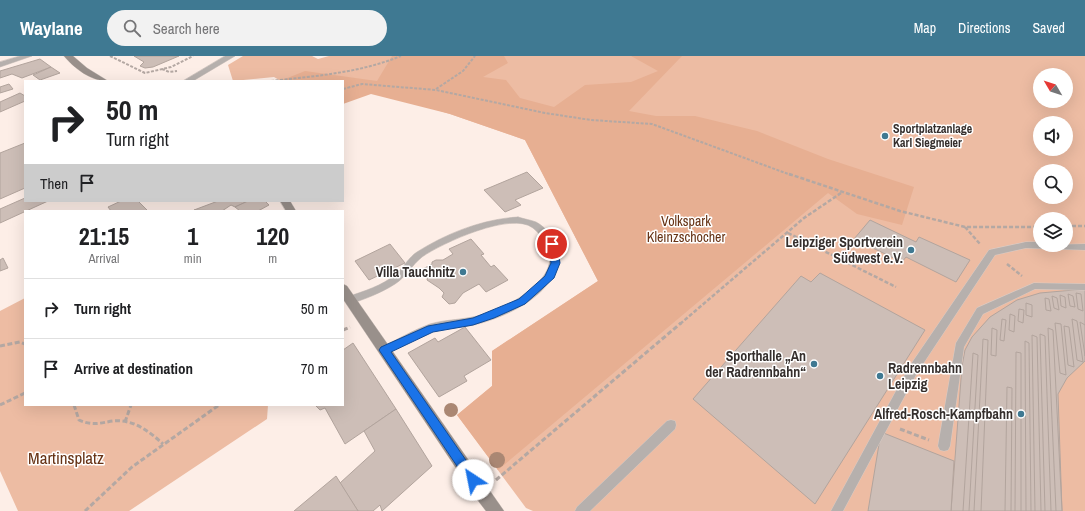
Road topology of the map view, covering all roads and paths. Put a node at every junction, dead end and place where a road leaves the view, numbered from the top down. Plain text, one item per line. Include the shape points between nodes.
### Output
1 (28, 56) edge
2 (68, 56) edge
3 (110, 56) edge
4 (193, 56) edge
5 (231, 56) edge
6 (401, 56) edge
7 (475, 56) edge
8 (0, 65) edge
9 (162, 69) junction
10 (180, 70) dead end
11 (292, 79) joint
12 (102, 80) edge
13 (189, 80) edge
14 (282, 80) edge
15 (344, 89) edge
16 (436, 90) junction
17 (842, 193) junction
18 (1073, 226) edge
19 (1085, 226) edge
20 (965, 227) junction
21 (1033, 227) edge
22 (788, 233) junction
23 (1085, 247) edge
24 (992, 252) junction
25 (1034, 286) junction
26 (896, 287) dead end
27 (1085, 287) edge
28 (347, 295) edge
29 (24, 344) edge
30 (0, 346) edge
31 (384, 350) junction
32 (24, 393) edge
33 (0, 405) edge
34 (74, 406) edge
35 (131, 406) edge
36 (218, 406) edge
37 (125, 422) junction
38 (884, 424) junction
39 (671, 425) dead end
40 (163, 444) junction
41 (944, 446) joint
42 (482, 492) junction
43 (86, 511) edge
44 (496, 511) edge
45 (580, 511) edge
46 (838, 511) edge

1 - 8 street
2 - 12 street via 84,70
3 - 9 path via 145,73
4 - 9 path
5 - 13 street
6 - 11 path via 341,73
7 - 16 path via 471,65
9 - 10 path via 169,72
11 - 14 path
15 - 16 path via 362,84
16 - 17 path via 545,113 591,120 652,124
17 - 20 path
17 - 22 path via 804,218
18 - 19 path
20 - 21 path
20 - 24 path via 976,241
22 - 26 path
22 - 42 path
23 - 24 lane via 1026,246
24 - 25 path
24 - 38 lane via 913,370
25 - 27 lane
25 - 41 lane via 980,311 959,346
28 - 31 street
28 - 31 lane via 389,283 420,254 492,222 519,220 532,224 541,229 552,244 555,263 549,278 522,301 490,316 431,328
29 - 30 path
31 - 42 street
32 - 33 path
34 - 37 path via 79,420 91,426 116,421
35 - 37 path
36 - 40 path
37 - 40 path via 134,423
38 - 41 path
38 - 46 lane
39 - 45 lane
40 - 43 path via 123,476
42 - 44 street

